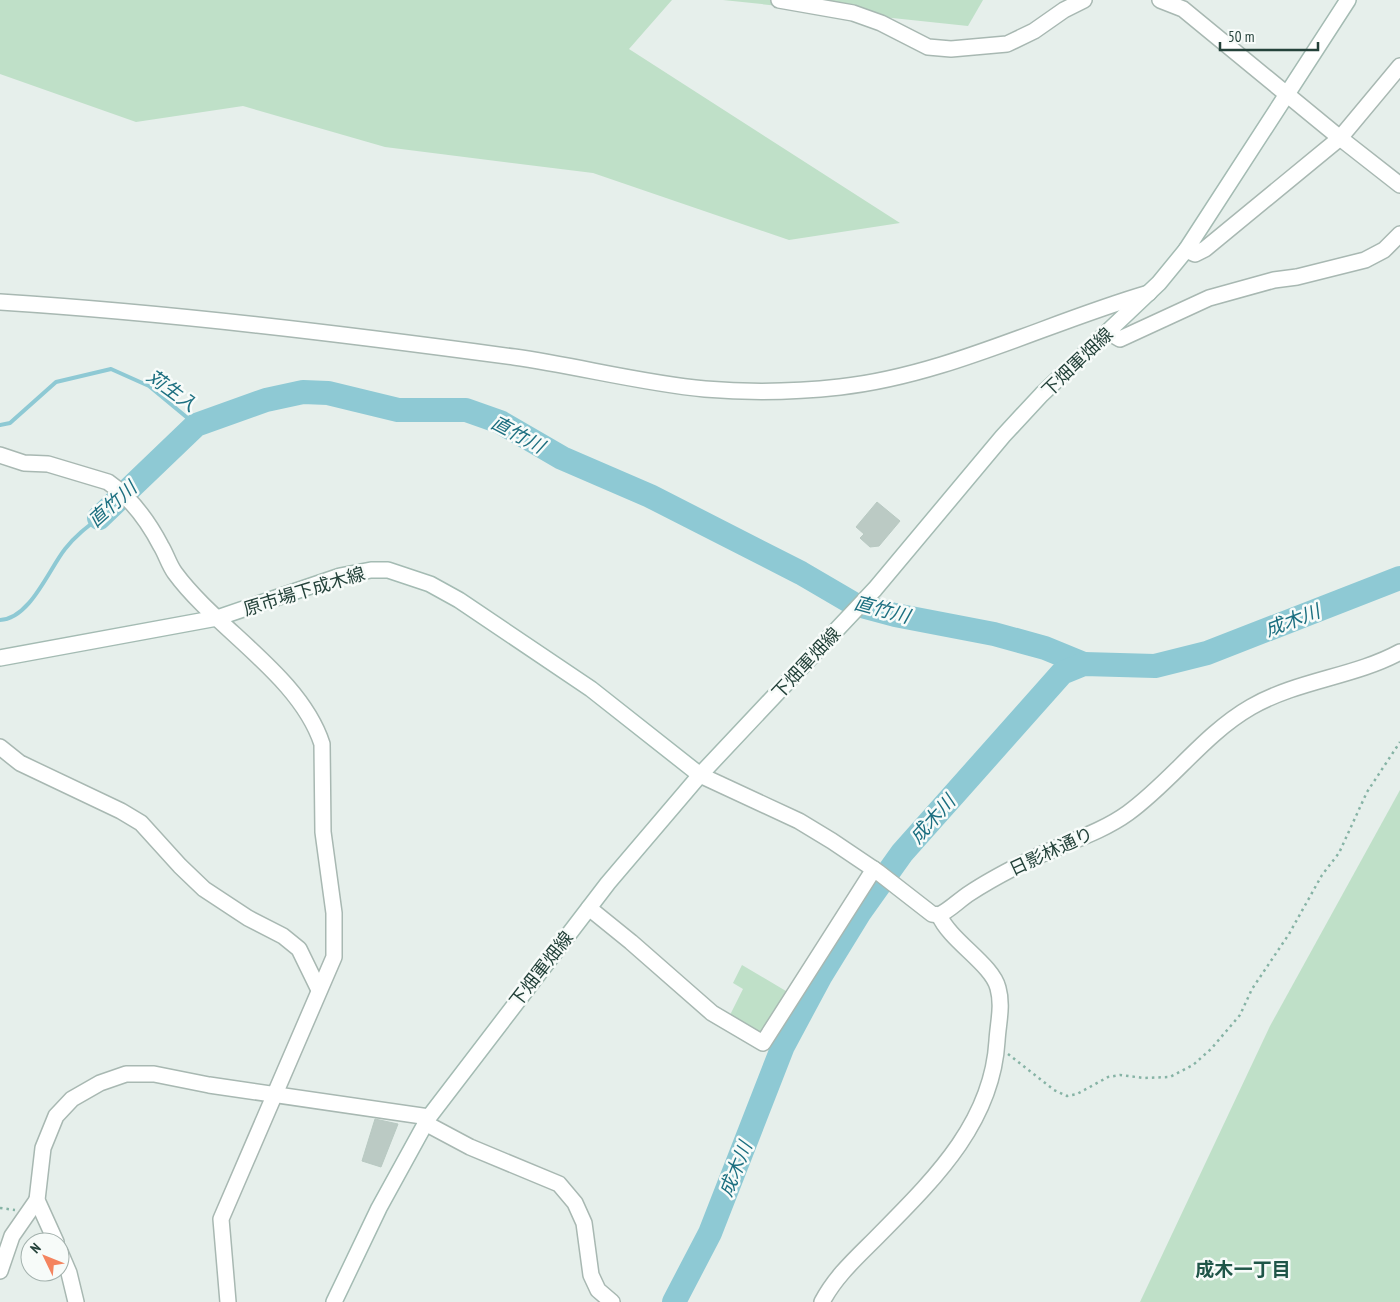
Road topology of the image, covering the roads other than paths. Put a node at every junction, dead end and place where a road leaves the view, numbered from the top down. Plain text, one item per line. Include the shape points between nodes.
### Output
1 (779, 0) edge
2 (1084, 0) edge
3 (1160, 0) edge
4 (1348, 0) edge
5 (1178, 4) edge
6 (1400, 66) edge
7 (1288, 93) junction
8 (1340, 138) junction
9 (1400, 185) edge
10 (1400, 234) edge
11 (1186, 250) junction
12 (1149, 293) junction
13 (0, 302) edge
14 (1108, 332) junction
15 (0, 455) edge
16 (217, 618) junction
17 (1400, 652) edge
18 (0, 658) edge
19 (0, 748) edge
20 (700, 775) junction
21 (876, 870) junction
22 (589, 908) junction
23 (939, 915) junction
24 (319, 990) junction
25 (274, 1094) junction
26 (427, 1120) junction
27 (37, 1200) junction
28 (51, 1232) edge
29 (0, 1270) edge
30 (70, 1276) edge
31 (76, 1302) edge
32 (228, 1302) edge
33 (334, 1302) edge
34 (612, 1302) edge
35 (822, 1302) edge

1 - 2 street via 853,13 928,47 951,49 1007,44
3 - 5 street
4 - 7 street, 下畑軍畑線
5 - 7 street
6 - 8 street
7 - 8 street
7 - 11 street, 下畑軍畑線
8 - 9 street
8 - 11 street via 1205,250 1196,254
10 - 14 street via 1384,250 1365,260 1209,298 1120,339
11 - 12 street, 下畑軍畑線
12 - 13 street via 920,371 841,387 758,392 683,386 530,360 347,335
12 - 14 street, 下畑軍畑線
14 - 20 street, 下畑軍畑線 via 1003,436 876,589
15 - 16 street via 48,464 115,487 132,502 151,528 173,571
16 - 18 street, 原市場下成木線
16 - 20 street, 原市場下成木線 via 356,572 388,570 407,575 459,600 591,689
16 - 24 street via 283,683 308,714 322,744 324,832 334,914 334,957
17 - 23 street, 日影林通り via 1372,664 1295,686 1250,707 1212,736 1164,783 1126,814 1007,872 970,892
19 - 24 street via 20,763 141,823 180,866 220,902 299,949
20 - 21 street via 799,821
20 - 22 street, 下畑軍畑線
21 - 22 street via 763,1043 712,1013
21 - 23 street via 932,914
22 - 26 street, 下畑軍畑線
23 - 35 street via 946,928 998,986 1001,1007 996,1066 967,1135 928,1184 841,1273
24 - 25 street
25 - 26 street
25 - 27 street via 154,1074 126,1074 100,1082 72,1099 56,1116 43,1148
25 - 32 street via 221,1219
26 - 33 street, 下畑軍畑線
26 - 34 street via 470,1147 560,1184 575,1203 584,1224 591,1275 598,1290
27 - 28 street
27 - 29 street via 12,1236
30 - 31 street

